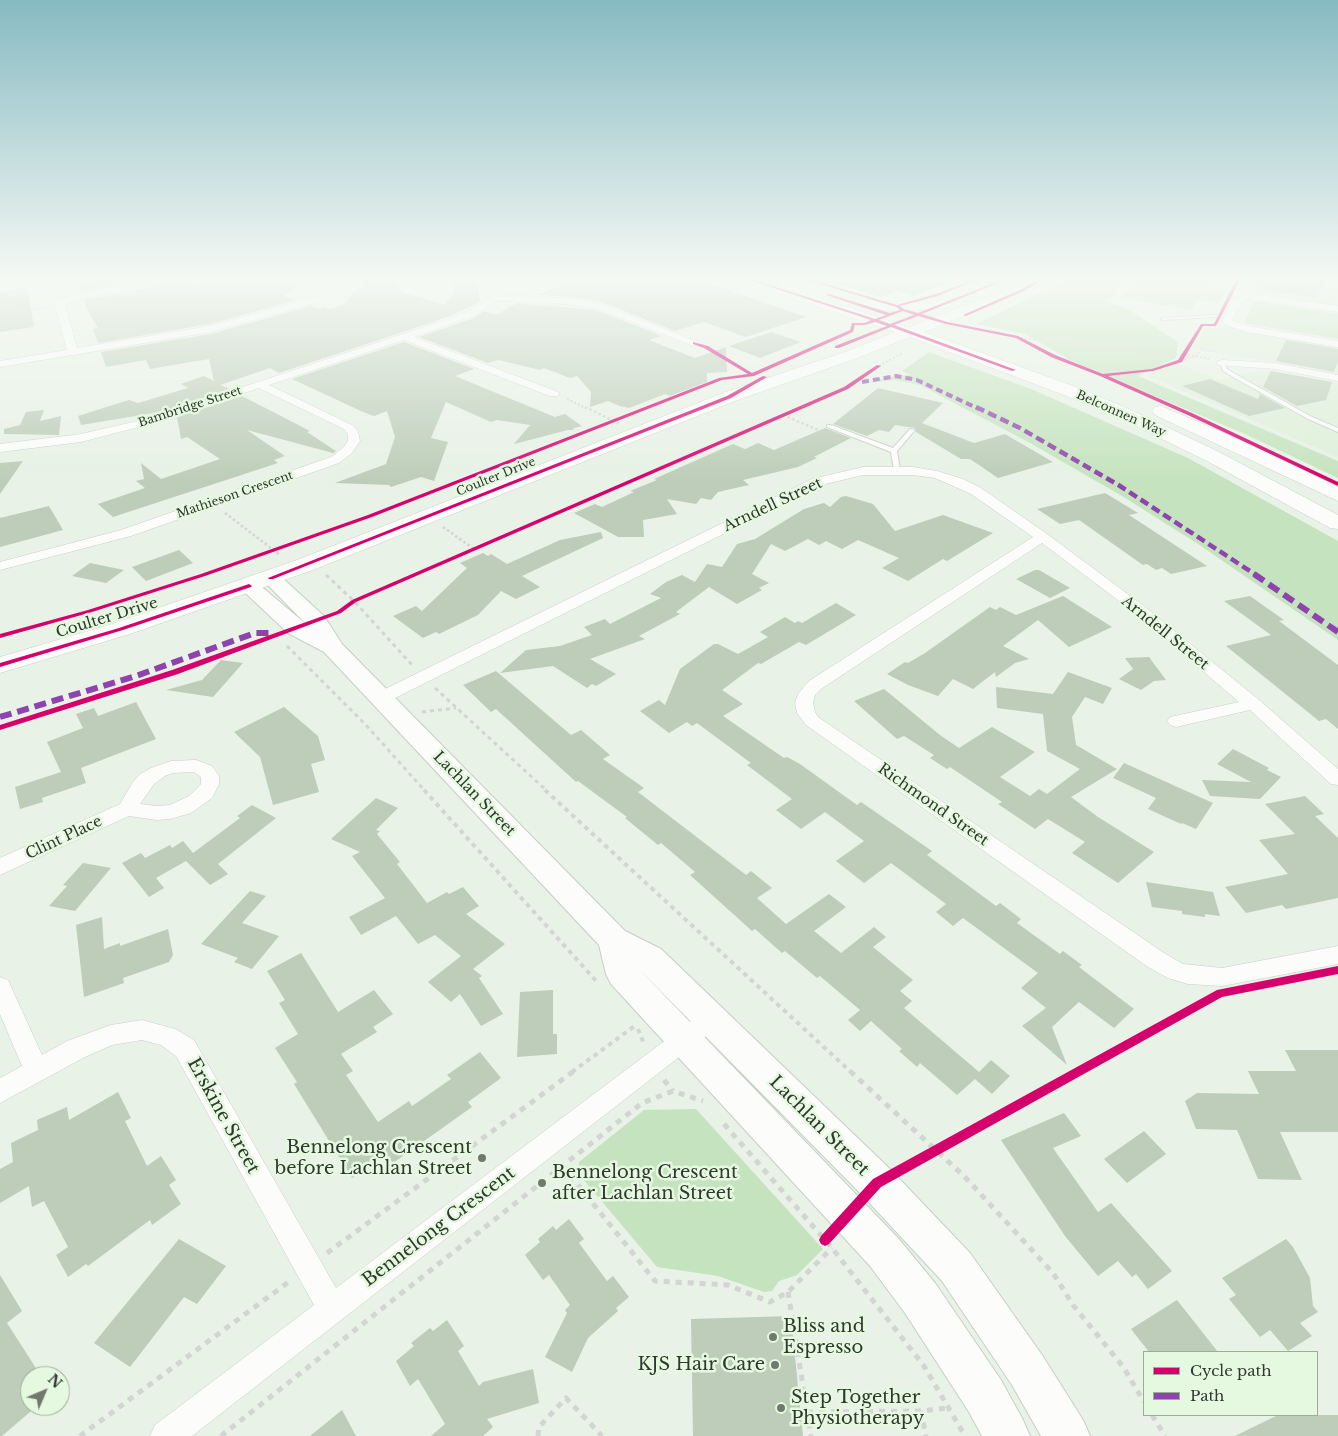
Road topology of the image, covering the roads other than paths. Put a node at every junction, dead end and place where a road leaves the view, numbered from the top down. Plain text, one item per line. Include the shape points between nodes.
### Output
1 (72, 347) edge
2 (103, 347) edge
3 (375, 347) edge
4 (431, 347) edge
5 (867, 347) edge
6 (888, 347) edge
7 (934, 347) edge
8 (959, 347) edge
9 (991, 347) edge
10 (834, 348) edge
11 (73, 352) junction
12 (854, 354) junction
13 (1222, 363) joint
14 (0, 364) edge
15 (1014, 370) junction
16 (1338, 378) edge
17 (261, 385) junction
18 (554, 394) road end
19 (729, 397) junction
20 (829, 426) dead end
21 (912, 430) dead end
22 (1338, 430) edge
23 (0, 448) edge
24 (894, 451) junction
25 (897, 470) junction
26 (1338, 495) edge
27 (1338, 523) edge
28 (1042, 537) junction
29 (0, 566) edge
30 (260, 582) junction
31 (0, 664) edge
32 (381, 698) junction
33 (1253, 704) junction
34 (1176, 721) dead end
35 (1338, 779) edge
36 (127, 808) dead end
37 (0, 867) edge
38 (1338, 955) edge
39 (0, 987) edge
40 (697, 1030) junction
41 (36, 1072) junction
42 (0, 1091) edge
43 (332, 1309) junction
44 (166, 1436) edge
45 (1008, 1436) edge
46 (1067, 1436) edge

1 - 11 street
2 - 11 street
3 - 17 street, Bambridge Street
4 - 18 street
5 - 12 main road, Coulter Drive
6 - 12 main road
7 - 15 main road
8 - 15 main road, Belconnen Way
9 - 26 main road, Belconnen Way via 1151,406
10 - 19 main road, Coulter Drive via 779,370
11 - 14 street
12 - 19 main road, Coulter Drive
13 - 16 street via 1275,366
13 - 22 lane via 1225,370 1235,376
15 - 27 main road, Belconnen Way via 1168,434
17 - 23 street, Bambridge Street via 117,430 45,444
17 - 29 street, Mathieson Crescent via 348,427 354,434 348,450 335,460 94,543
19 - 30 main road, Coulter Drive
20 - 24 lane
21 - 24 lane
24 - 25 lane
25 - 28 street, Arndell Street via 958,482
25 - 32 street, Arndell Street via 863,471 817,482
28 - 33 street, Arndell Street via 1140,610
28 - 38 street, Richmond Street via 815,685 804,703 812,721 1176,972 1222,977
30 - 31 main road, Coulter Drive via 120,629
30 - 32 street, Lachlan Street via 296,628 333,648
32 - 40 street, Lachlan Street via 614,940 622,974
33 - 34 street
33 - 35 street, Arndell Street
36 - 37 street, Clint Place
39 - 41 street
40 - 43 street, Bennelong Crescent
40 - 45 street, Lachlan Street via 836,1227 884,1252 920,1298
40 - 46 street, Lachlan Street via 877,1183 956,1267
41 - 42 street, Erskine Street
41 - 43 street, Erskine Street via 76,1049 111,1035 142,1030 167,1036 185,1048
43 - 44 street, Bennelong Crescent

